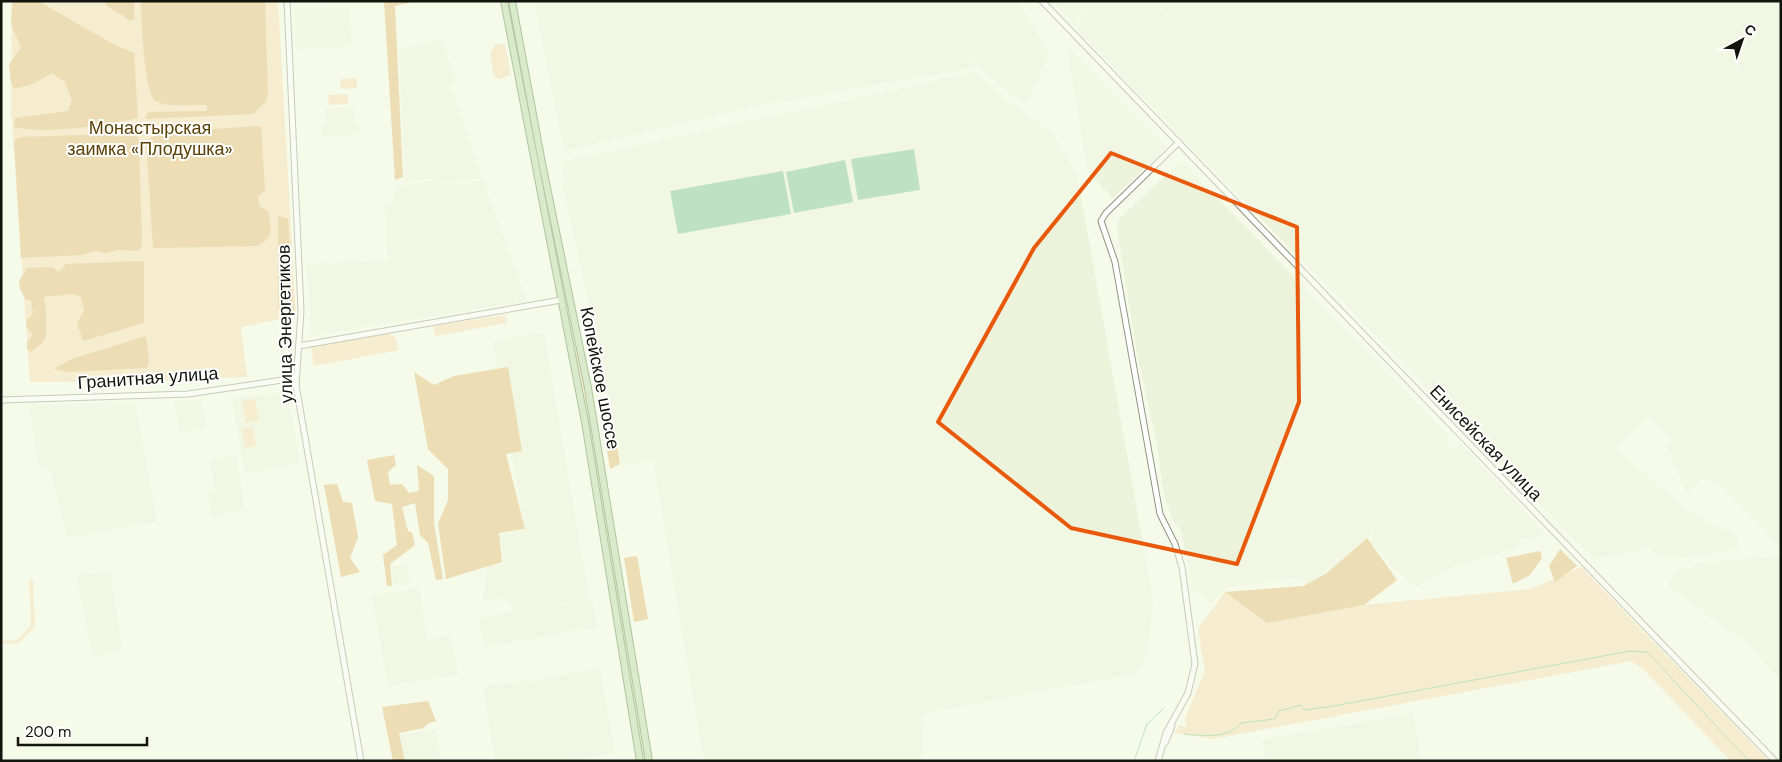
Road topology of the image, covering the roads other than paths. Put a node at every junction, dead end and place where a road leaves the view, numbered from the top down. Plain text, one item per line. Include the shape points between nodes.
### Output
1 (287, 1) edge
2 (504, 1) edge
3 (512, 1) edge
4 (1042, 1) edge
5 (516, 20) junction
6 (507, 22) junction
7 (1179, 142) junction
8 (570, 299) junction
9 (561, 300) junction
10 (299, 346) junction
11 (296, 378) junction
12 (1, 400) edge
13 (361, 761) edge
14 (639, 761) edge
15 (649, 761) edge
16 (1158, 761) edge
17 (1775, 761) edge

1 - 10 street, улица Энергетиков via 301,311
2 - 6 main road, Копейское шоссе
3 - 5 main road, Копейское шоссе
4 - 7 street, Енисейская улица
5 - 6 main road
5 - 8 main road, Копейское шоссе
6 - 9 main road, Копейское шоссе
7 - 16 street via 1106,213 1101,226 1115,262 1160,514 1179,556 1191,620 1195,664 1188,693 1166,733
7 - 17 street, Енисейская улица via 1340,313
8 - 9 main road
8 - 15 main road, Копейское шоссе via 588,388
9 - 10 street
9 - 14 main road, Копейское шоссе via 586,430
10 - 11 street, улица Энергетиков
11 - 12 street, Гранитная улица via 188,394
11 - 13 street, улица Энергетиков

